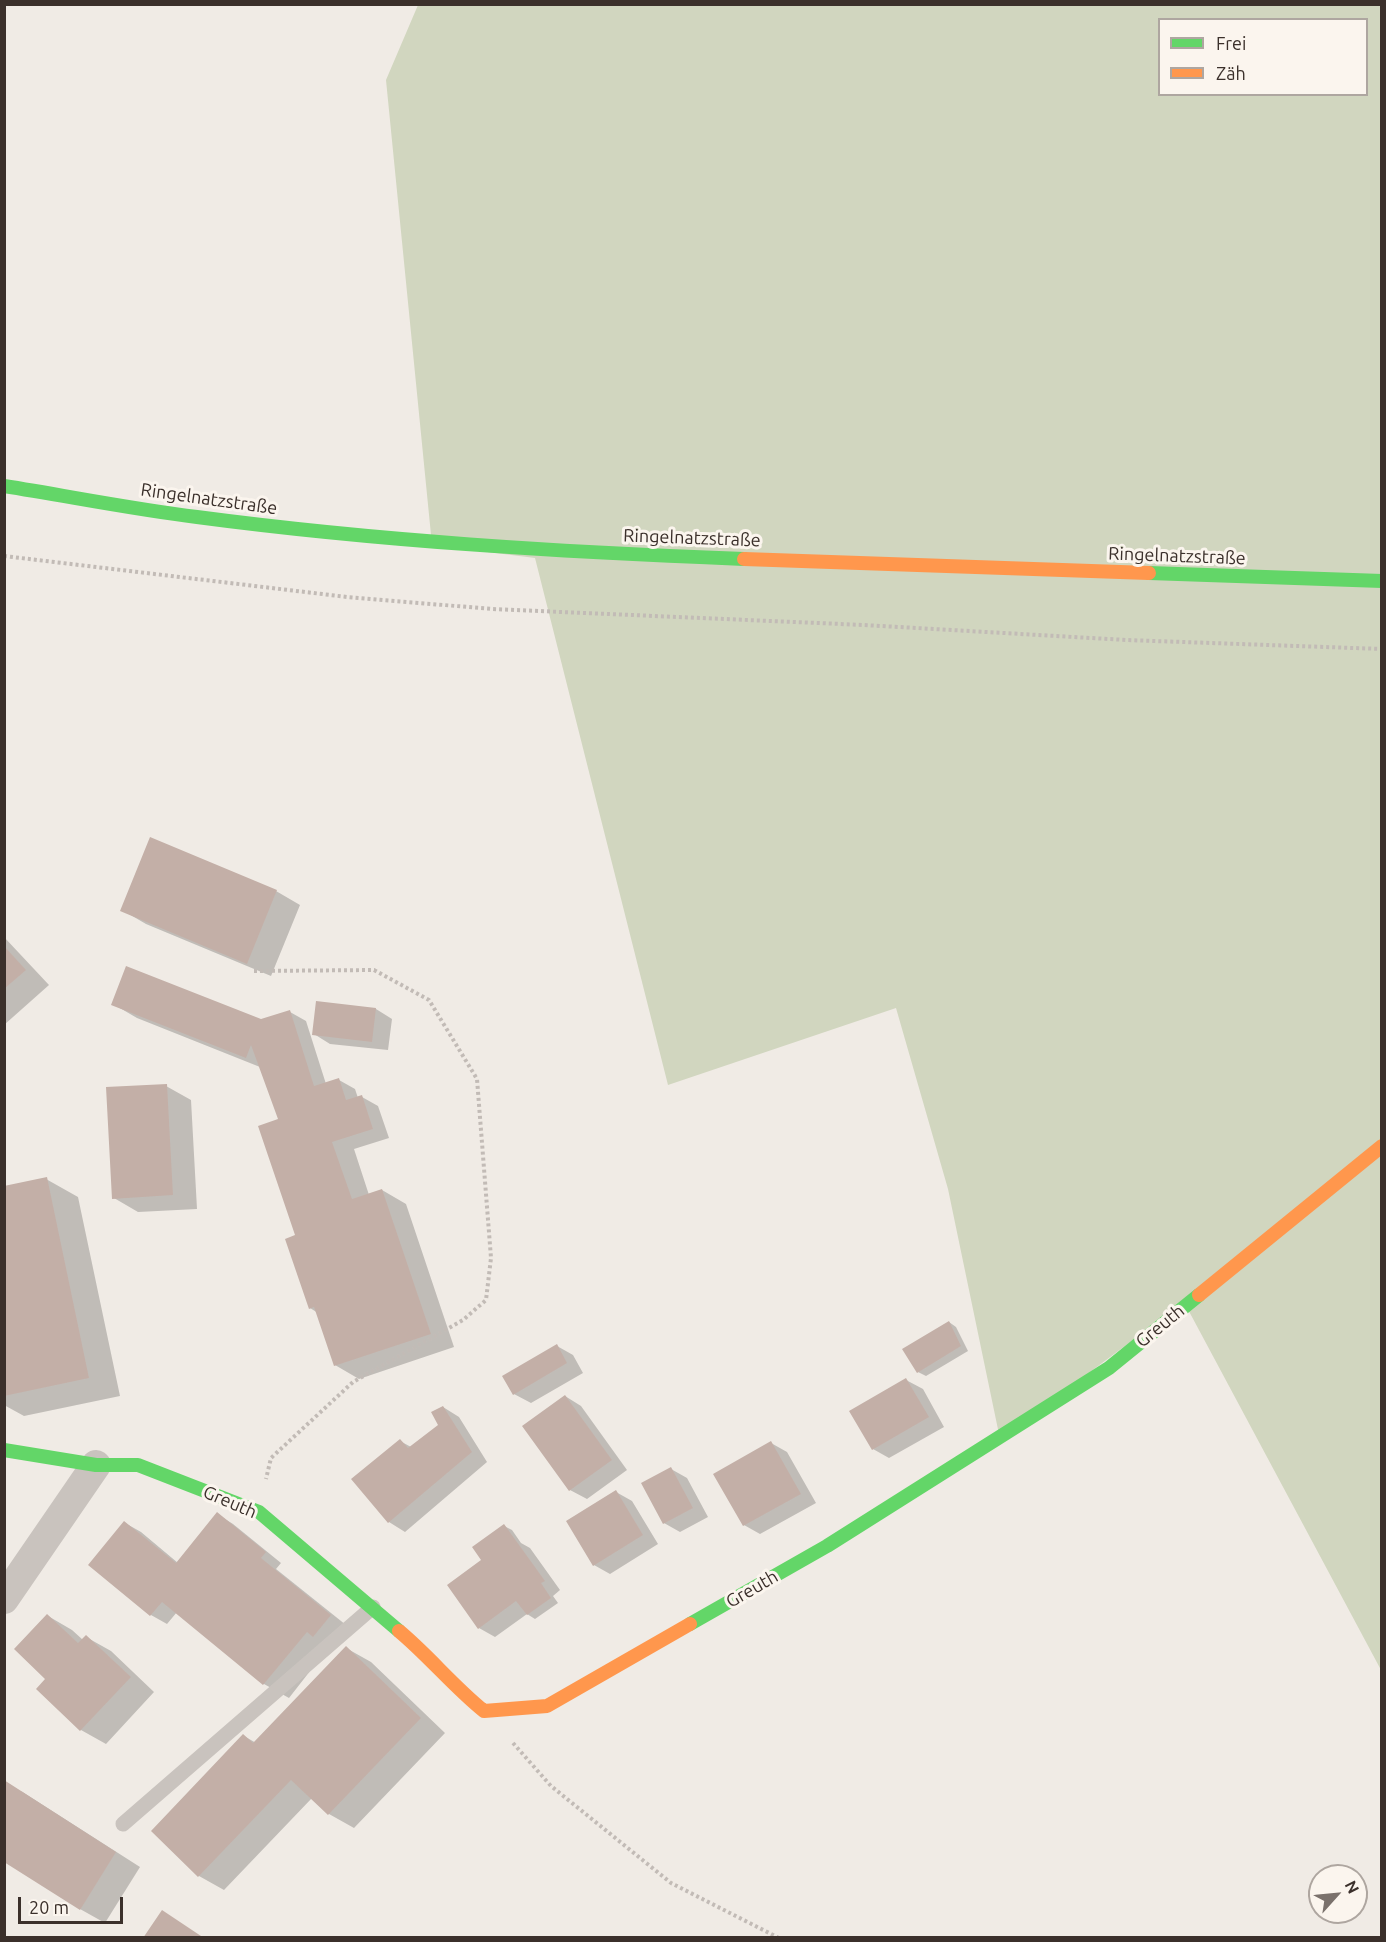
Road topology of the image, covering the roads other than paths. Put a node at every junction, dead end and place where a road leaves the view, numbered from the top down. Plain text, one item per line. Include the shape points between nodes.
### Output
1 (4, 486) edge
2 (1382, 581) edge
3 (1382, 1146) edge
4 (4, 1450) edge
5 (96, 1464) junction
6 (4, 1599) edge
7 (373, 1607) junction
8 (123, 1824) dead end

1 - 2 street, Ringelnatzstraße via 195,517 472,545 692,557
3 - 7 street, Greuth via 1109,1368 827,1546 547,1706 484,1711
4 - 5 street, Greuth
5 - 6 street
5 - 7 street, Greuth via 138,1465 259,1512
7 - 8 lane

